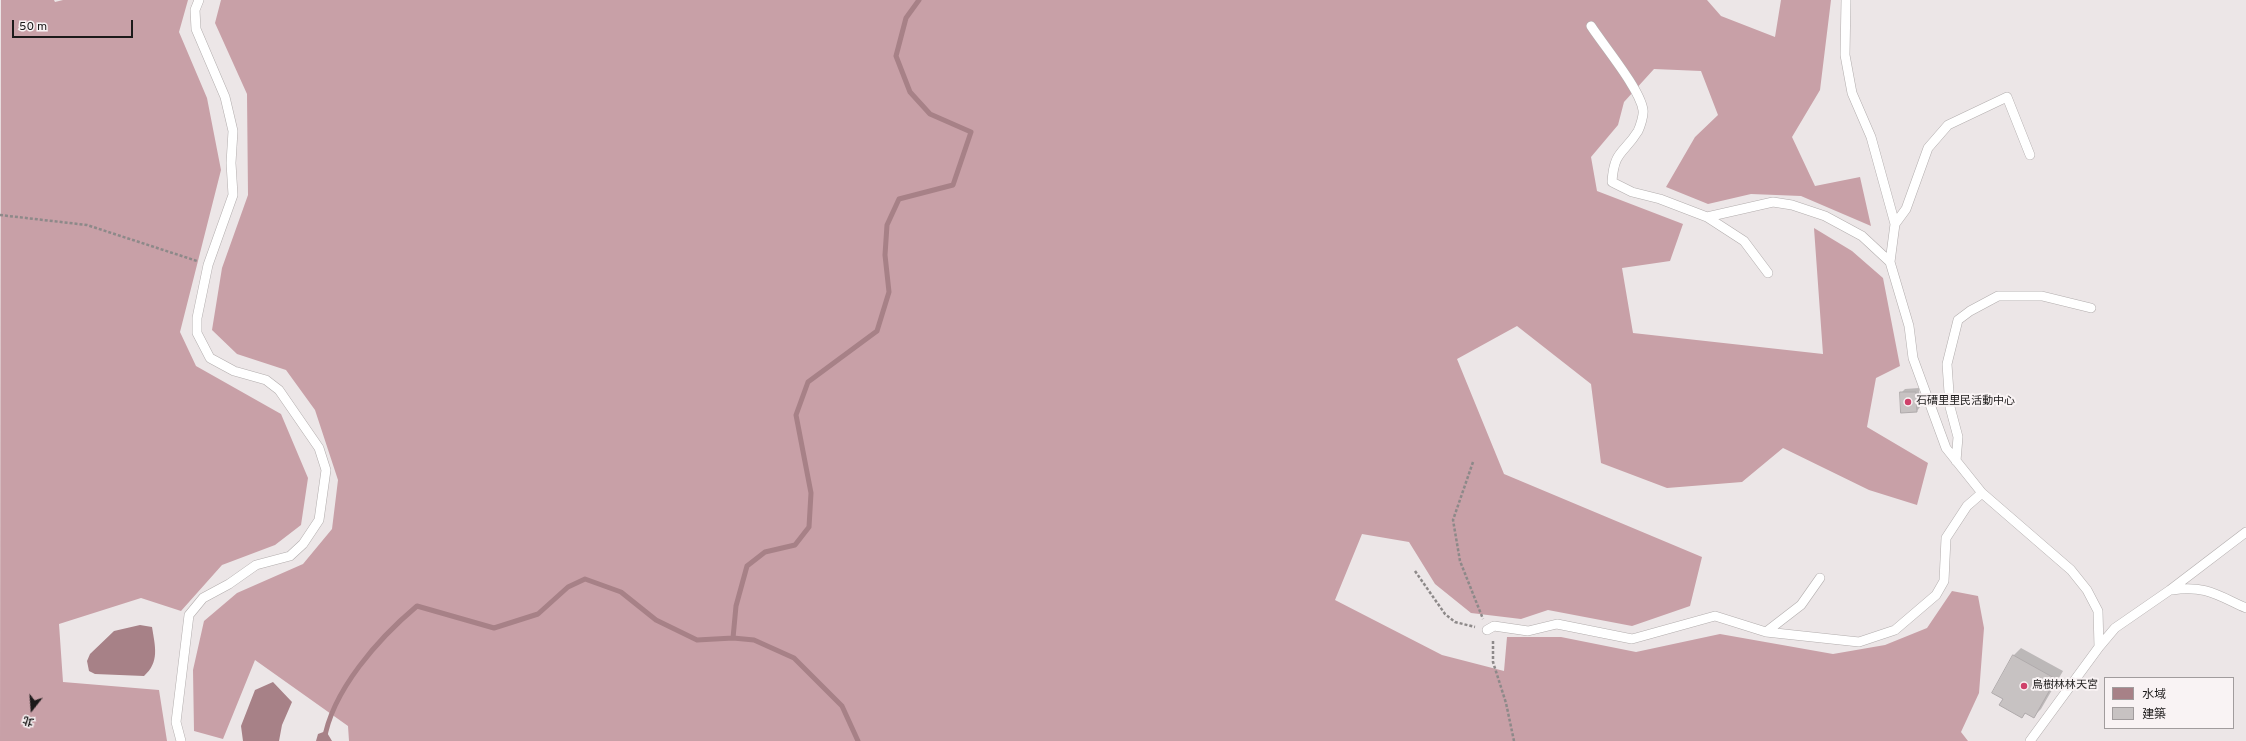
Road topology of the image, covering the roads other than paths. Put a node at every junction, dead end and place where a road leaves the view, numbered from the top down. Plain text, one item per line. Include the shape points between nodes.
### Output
1 (199, 0) edge
2 (1846, 0) edge
3 (1591, 26) dead end
4 (2030, 155) dead end
5 (1707, 217) junction
6 (1895, 224) junction
7 (1890, 262) junction
8 (1768, 273) dead end
9 (2091, 308) dead end
10 (1956, 461) junction
11 (1982, 492) junction
12 (2246, 532) edge
13 (1820, 578) dead end
14 (2170, 590) junction
15 (2246, 608) edge
16 (1486, 630) road end
17 (1766, 632) junction
18 (2099, 647) junction
19 (180, 741) edge
20 (2030, 741) edge

1 - 19 lane via 195,10 196,28 225,97 233,131 233,196 208,265 197,318 197,333 210,358 234,371 266,380 279,390 319,448 326,470 319,520 304,544 290,556 256,566 202,598 189,615 176,722
2 - 6 lane via 1845,55 1852,93 1871,137
3 - 5 lane via 1634,90 1643,111 1638,131 1620,152 1613,166 1612,182 1632,192 1660,199
4 - 6 lane via 2006,97 1948,125 1928,148 1906,209
5 - 7 lane via 1773,202 1792,205 1825,216 1862,236
5 - 8 lane via 1744,241
6 - 7 lane
7 - 10 lane via 1909,326 1914,358 1946,448
9 - 10 lane via 2042,296 1998,296 1958,320 1947,364 1950,407 1958,437
10 - 11 lane
11 - 17 lane via 1967,506 1946,538 1944,581 1936,595 1895,630 1859,642
11 - 18 lane via 2071,570 2088,590 2098,611
12 - 14 lane
13 - 17 lane via 1801,605
14 - 15 lane via 2190,587 2209,590
14 - 18 lane via 2115,628
16 - 17 lane via 1494,626 1528,631 1557,624 1632,639 1715,616
18 - 20 lane

